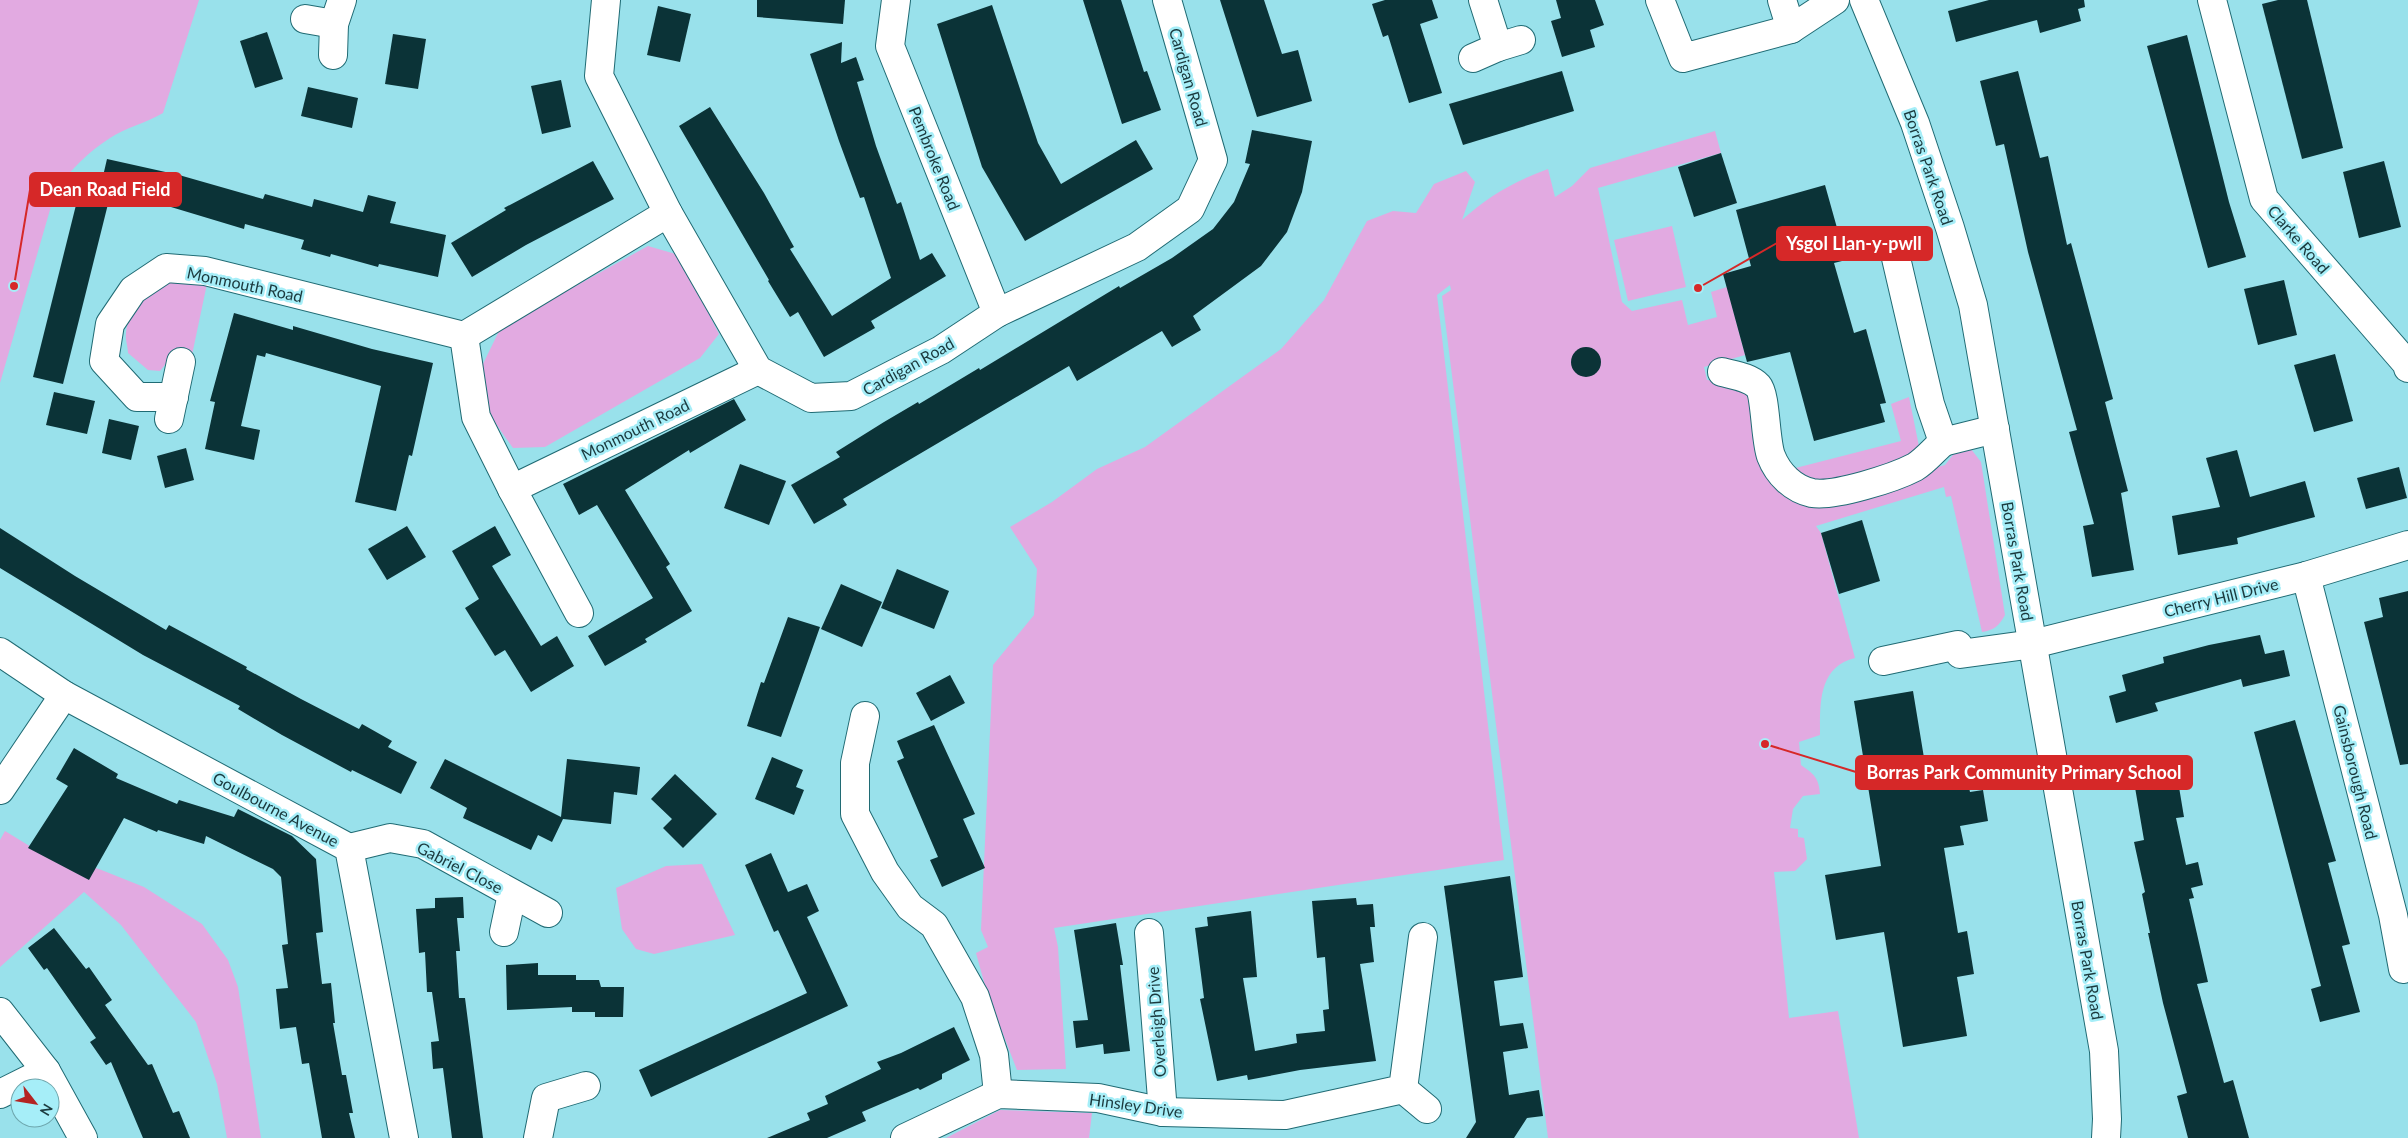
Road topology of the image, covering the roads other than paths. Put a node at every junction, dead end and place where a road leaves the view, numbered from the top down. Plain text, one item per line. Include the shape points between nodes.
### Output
1 (606, 0) edge
2 (896, 0) edge
3 (1167, 0) edge
4 (1483, 0) edge
5 (1660, 0) edge
6 (1782, 0) edge
7 (1835, 0) edge
8 (1864, 0) edge
9 (2212, 0) edge
10 (338, 12) edge
11 (305, 19) dead end
12 (1791, 30) junction
13 (332, 55) dead end
14 (1473, 58) dead end
15 (668, 213) junction
16 (1896, 258) dead end
17 (997, 313) junction
18 (464, 336) junction
19 (181, 362) dead end
20 (2408, 368) edge
21 (758, 370) junction
22 (1722, 372) dead end
23 (1995, 429) junction
24 (1944, 442) junction
25 (512, 489) junction
26 (2408, 545) edge
27 (2306, 576) junction
28 (578, 612) dead end
29 (2033, 644) junction
30 (0, 652) edge
31 (1883, 661) dead end
32 (64, 696) junction
33 (865, 716) dead end
34 (0, 790) edge
35 (349, 848) junction
36 (512, 894) junction
37 (548, 913) dead end
38 (2400, 913) edge
39 (504, 932) dead end
40 (1150, 933) dead end
41 (1423, 937) dead end
42 (2403, 969) dead end
43 (0, 1012) edge
44 (46, 1072) junction
45 (586, 1086) dead end
46 (1403, 1089) junction
47 (0, 1094) edge
48 (998, 1094) junction
49 (1427, 1109) dead end
50 (1163, 1112) junction
51 (84, 1138) edge
52 (404, 1138) edge
53 (538, 1138) edge
54 (905, 1138) edge
55 (2106, 1138) edge

1 - 15 street via 599,76
2 - 17 street, Pembroke Road via 890,46
3 - 17 street, Cardigan Road via 1213,160 1190,209 1137,247
4 - 14 street via 1509,44
5 - 12 street via 1683,58
6 - 12 street
7 - 12 street
8 - 23 street, Borras Park Road via 1915,123 1950,228 1973,305
9 - 20 street, Clarke Road via 2264,199
10 - 11 street
10 - 13 street
15 - 18 street
15 - 21 street
16 - 24 street via 1930,404
17 - 21 street, Cardigan Road via 941,350 851,396 811,398
18 - 19 street, Monmouth Road via 204,271 166,268 133,290 110,324 104,361 137,397 172,408
18 - 25 street via 476,417
21 - 25 street, Monmouth Road
22 - 24 street via 1758,386 1763,398 1771,456 1785,478 1804,490 1822,493 1869,484 1915,466
23 - 24 street
23 - 29 street, Borras Park Road
25 - 28 street
26 - 27 street, Cherry Hill Drive
27 - 29 street, Cherry Hill Drive
27 - 38 street, Gainsborough Road
29 - 31 street, Cherry Hill Drive via 1960,654 1958,645
29 - 55 street, Borras Park Road via 2104,1051
30 - 32 street, Goulbourne Avenue
32 - 34 street
32 - 35 street, Goulbourne Avenue
33 - 48 street via 855,763 855,814 885,872 910,907 934,925 975,997 994,1055
35 - 36 street, Gabriel Close via 390,838 423,844
35 - 52 street, Goulbourne Avenue
36 - 37 street, Gabriel Close
36 - 39 street, Gabriel Close
38 - 42 street, Gainsborough Road
40 - 50 street, Overleigh Drive
41 - 46 street
43 - 44 street
44 - 47 street
44 - 51 street
45 - 53 street via 546,1098
46 - 49 street
46 - 50 street, Hinsley Drive via 1285,1115
48 - 50 street, Hinsley Drive via 1098,1098
48 - 54 street, Hinsley Drive

